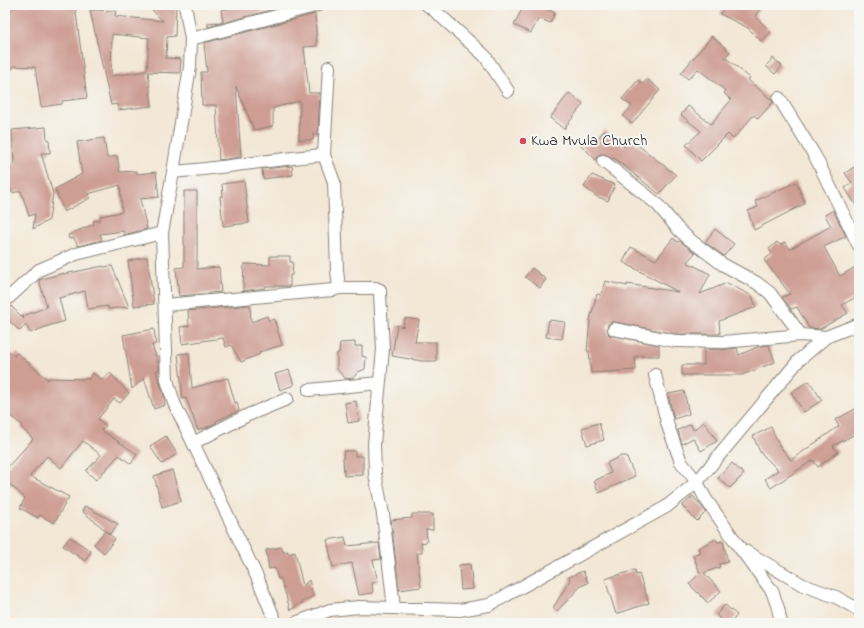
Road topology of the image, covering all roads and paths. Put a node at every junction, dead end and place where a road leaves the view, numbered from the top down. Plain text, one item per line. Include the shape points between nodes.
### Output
1 (185, 5) edge
2 (318, 5) edge
3 (434, 7) edge
4 (191, 39) junction
5 (330, 68) dead end
6 (508, 91) dead end
7 (779, 98) dead end
8 (324, 155) junction
9 (603, 161) dead end
10 (173, 172) junction
11 (162, 233) junction
12 (859, 246) edge
13 (339, 288) junction
14 (5, 301) edge
15 (165, 305) junction
16 (859, 324) edge
17 (614, 329) dead end
18 (800, 335) junction
19 (826, 337) junction
20 (655, 376) dead end
21 (380, 383) junction
22 (309, 390) dead end
23 (287, 399) dead end
24 (192, 443) junction
25 (697, 482) junction
26 (740, 548) junction
27 (394, 608) junction
28 (859, 610) edge
29 (276, 623) edge
30 (295, 623) edge
31 (781, 623) edge

1 - 4 street
2 - 4 street
3 - 6 street via 485,56
4 - 10 street via 190,67
5 - 8 street
7 - 12 street via 815,156
8 - 10 street via 218,169
8 - 13 street via 334,182
9 - 18 street via 657,204 689,239 722,264 770,293
10 - 11 street
11 - 14 street via 76,254 39,270
11 - 15 street
13 - 15 street
13 - 21 street via 380,290 383,349
15 - 24 street via 167,380
16 - 19 street
17 - 18 street via 675,342 723,342
18 - 19 street
19 - 25 street via 799,360
20 - 25 street via 668,426 681,462
21 - 22 street
21 - 27 street via 374,444 375,474 383,514
23 - 24 street
24 - 29 street via 258,579
25 - 26 street via 705,498
25 - 27 street via 666,507 489,605 460,610
26 - 28 street via 804,585 836,597
26 - 31 street via 772,591
27 - 30 street via 359,607 330,610

